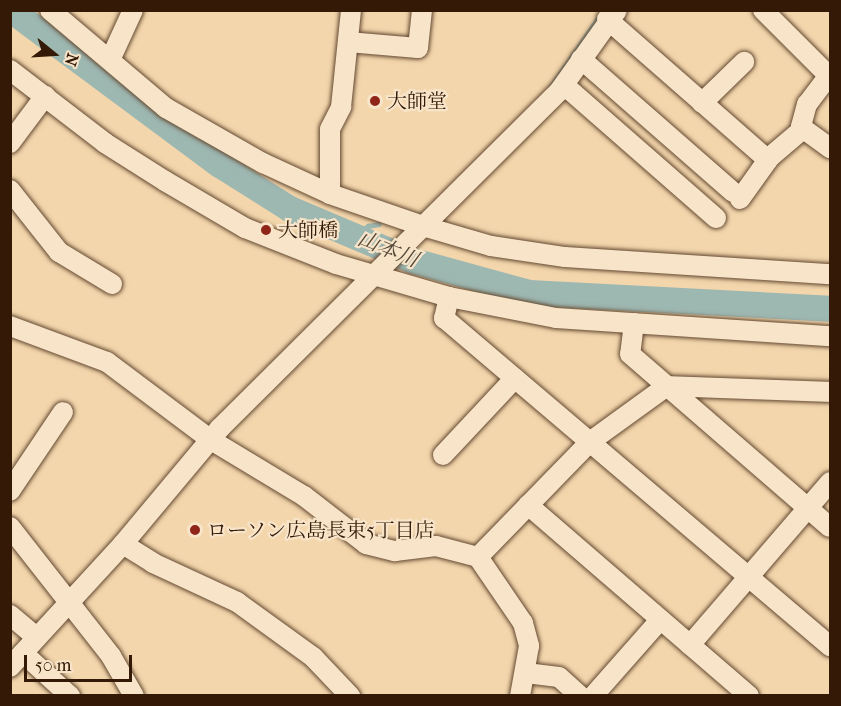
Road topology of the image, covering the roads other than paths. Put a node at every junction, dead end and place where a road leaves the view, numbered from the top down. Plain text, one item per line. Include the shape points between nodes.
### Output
1 (50, 10) edge
2 (133, 10) edge
3 (351, 10) edge
4 (422, 10) edge
5 (763, 10) edge
6 (612, 15) edge
7 (348, 42) junction
8 (581, 59) junction
9 (110, 60) junction
10 (744, 62) dead end
11 (10, 70) edge
12 (830, 75) edge
13 (564, 85) junction
14 (45, 96) junction
15 (702, 103) junction
16 (803, 129) junction
17 (10, 143) edge
18 (831, 147) edge
19 (768, 160) junction
20 (10, 190) edge
21 (330, 194) junction
22 (716, 218) dead end
23 (422, 231) junction
24 (830, 265) edge
25 (379, 274) junction
26 (112, 284) dead end
27 (449, 297) junction
28 (634, 323) junction
29 (10, 326) edge
30 (831, 336) edge
31 (515, 378) junction
32 (667, 386) junction
33 (831, 392) edge
34 (63, 412) dead end
35 (210, 440) junction
36 (591, 441) junction
37 (443, 455) dead end
38 (831, 482) edge
39 (10, 491) edge
40 (528, 505) junction
41 (809, 508) junction
42 (831, 526) edge
43 (10, 527) edge
44 (123, 544) junction
45 (478, 557) junction
46 (749, 576) junction
47 (68, 604) junction
48 (10, 615) edge
49 (660, 620) junction
50 (690, 645) junction
51 (831, 646) edge
52 (24, 653) edge
53 (526, 673) junction
54 (70, 696) edge
55 (134, 696) edge
56 (350, 696) edge
57 (520, 696) edge
58 (580, 696) edge
59 (593, 696) edge
60 (749, 696) edge

1 - 9 street
2 - 9 street
3 - 7 street
4 - 7 street via 418,48
5 - 12 street
6 - 8 street
6 - 15 street
7 - 21 street via 341,107 330,129
8 - 13 street
8 - 19 street via 736,196
9 - 21 street via 166,108 263,163
10 - 15 street
11 - 14 street
12 - 16 street via 807,104
13 - 22 street
13 - 23 street
14 - 17 street
14 - 25 street via 105,143 245,228
15 - 19 street
16 - 18 street
16 - 19 street
20 - 26 street via 59,252
21 - 23 street
23 - 24 street via 565,257 665,265
23 - 25 street
25 - 27 street
25 - 35 street
27 - 28 street via 556,318
27 - 31 street via 444,318
28 - 30 street
28 - 32 street via 630,354
29 - 35 street via 107,362
31 - 36 street
31 - 37 street
32 - 33 street
32 - 36 street
32 - 41 street
34 - 39 street
35 - 44 street
35 - 45 street via 304,496 366,544 395,551 436,546
36 - 40 street
36 - 46 street
38 - 41 street
40 - 45 street
40 - 49 street
41 - 42 street
41 - 46 street
43 - 47 street
44 - 47 street
44 - 56 street via 153,563 237,602 313,657
45 - 53 street via 523,623 529,646
46 - 50 street
46 - 51 street
47 - 52 street
47 - 55 street via 111,656
48 - 52 street
49 - 50 street
49 - 59 street
50 - 60 street
52 - 54 street
53 - 57 street
53 - 58 street via 559,677

